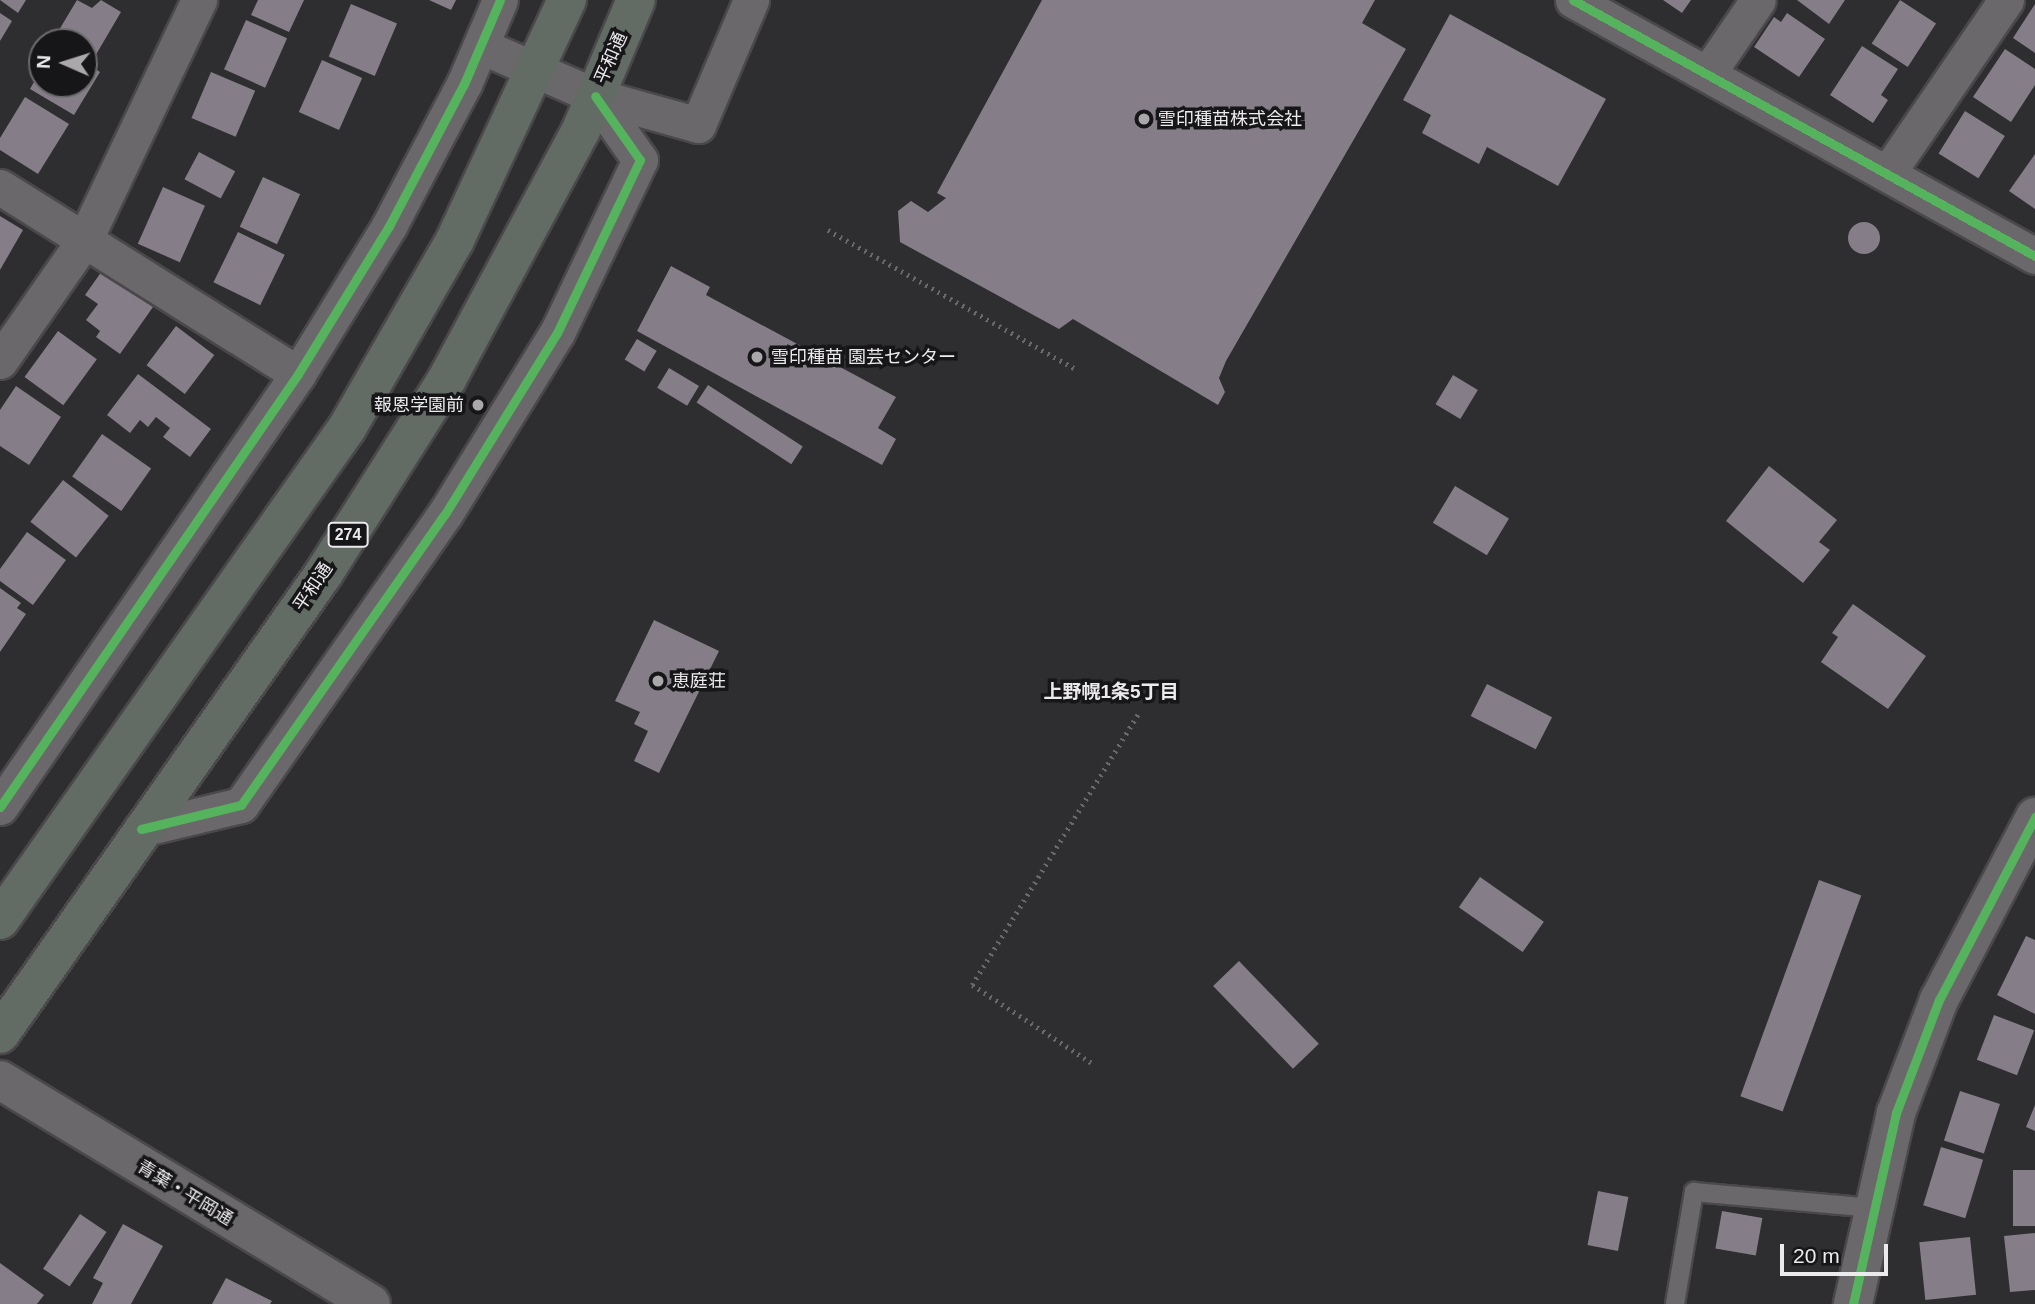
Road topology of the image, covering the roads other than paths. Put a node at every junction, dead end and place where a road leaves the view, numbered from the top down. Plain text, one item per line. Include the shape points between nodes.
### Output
1 (199, 0) edge
2 (500, 0) edge
3 (567, 0) edge
4 (636, 0) edge
5 (751, 0) edge
6 (1573, 0) edge
7 (1758, 0) edge
8 (2006, 0) edge
9 (481, 46) junction
10 (537, 70) junction
11 (1708, 73) junction
12 (595, 96) junction
13 (1889, 171) junction
14 (0, 187) edge
15 (85, 239) junction
16 (2035, 257) edge
17 (0, 361) edge
18 (298, 374) junction
19 (0, 807) edge
20 (2035, 817) edge
21 (142, 829) junction
22 (0, 920) edge
23 (0, 1034) edge
24 (0, 1080) edge
25 (1873, 1208) junction
26 (371, 1304) edge
27 (1675, 1304) edge
28 (1853, 1304) edge

1 - 15 street
2 - 9 street
3 - 10 highway
4 - 12 highway, 平和通 / 274
5 - 12 street via 698,125
6 - 11 street
7 - 11 street
8 - 13 street
9 - 10 street
9 - 18 street via 388,226
10 - 12 street
10 - 22 highway via 455,240 347,428
11 - 13 street
12 - 21 highway, 平和通 / 274 via 519,254 447,379 324,573
12 - 21 street via 640,160 557,332 446,514 241,805
13 - 16 street
14 - 15 street
15 - 17 street
15 - 18 street
18 - 19 street
20 - 25 street via 1939,1000 1896,1113
21 - 23 highway, 平和通 / 274
24 - 26 street, 青葉・平岡通
25 - 27 lane via 1694,1192
25 - 28 street

